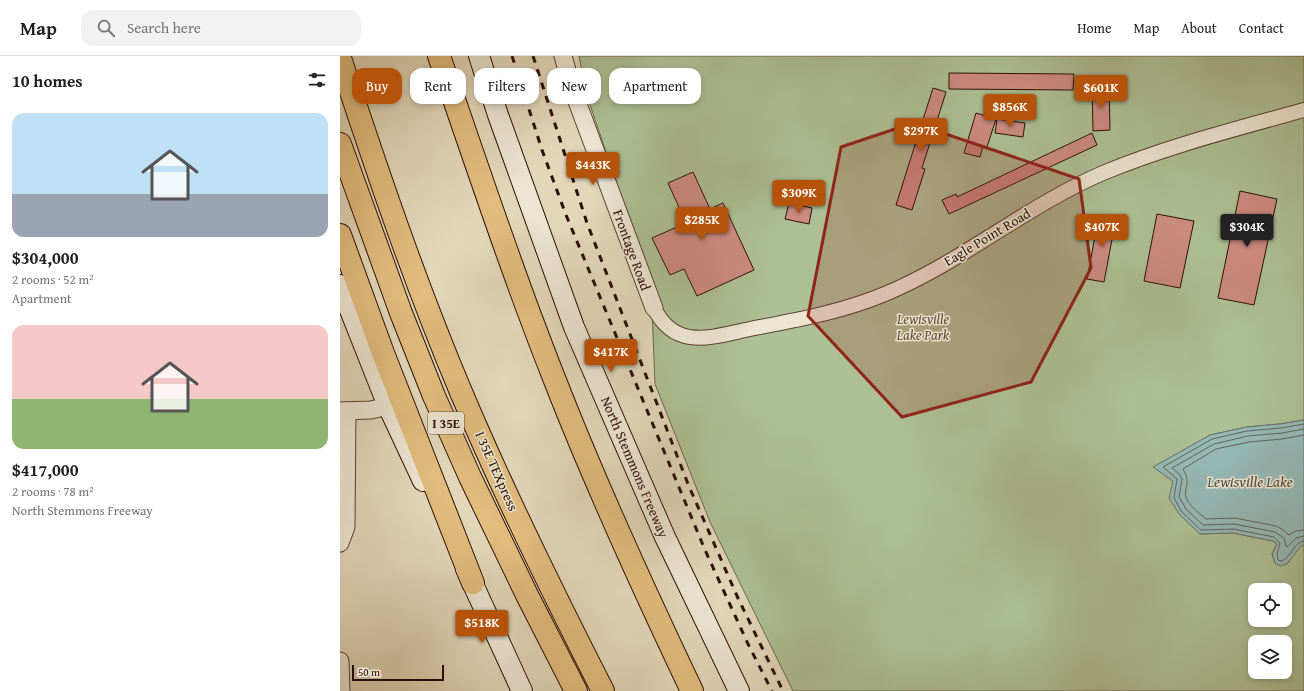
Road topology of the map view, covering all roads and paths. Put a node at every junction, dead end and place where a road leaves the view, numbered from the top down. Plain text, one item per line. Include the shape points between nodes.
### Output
1 (439, 56) edge
2 (479, 56) edge
3 (564, 56) edge
4 (340, 58) edge
5 (1304, 110) edge
6 (340, 144) edge
7 (340, 235) edge
8 (340, 285) edge
9 (654, 308) joint
10 (388, 406) junction
11 (343, 411) edge
12 (340, 543) edge
13 (473, 583) junction
14 (340, 661) edge
15 (341, 691) edge
16 (522, 691) edge
17 (576, 691) edge
18 (603, 691) edge
19 (692, 691) edge
20 (739, 691) edge

1 - 19 highway via 521,292 556,384 623,543
2 - 20 main road, North Stemmons Freeway via 574,327 665,537
3 - 9 street, Frontage Road via 572,88
4 - 18 highway, I 35E TEXpress via 380,178 461,392 547,580
5 - 9 street, Eagle Point Road via 1172,147 1102,174 1041,205 916,279 885,294 830,313 718,336 689,337 670,330 658,317
6 - 17 highway, I 35E via 434,396 470,477
7 - 13 highway
8 - 10 main road
10 - 11 street via 372,410
10 - 13 main road
11 - 12 street via 346,528
13 - 16 main road
14 - 15 street

